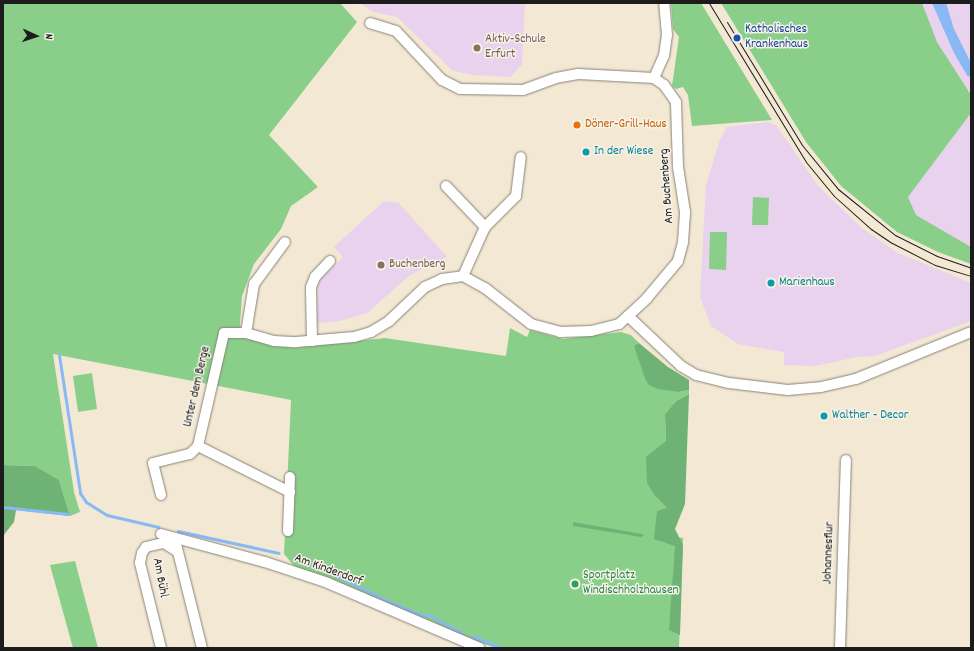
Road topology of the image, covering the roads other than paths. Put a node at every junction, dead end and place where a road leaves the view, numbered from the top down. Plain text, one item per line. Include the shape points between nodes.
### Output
1 (664, 3) edge
2 (370, 23) dead end
3 (654, 78) junction
4 (522, 157) dead end
5 (446, 186) dead end
6 (485, 227) junction
7 (285, 242) dead end
8 (330, 260) dead end
9 (463, 276) junction
10 (628, 316) junction
11 (971, 332) edge
12 (246, 333) junction
13 (312, 341) junction
14 (198, 446) junction
15 (846, 460) dead end
16 (290, 478) dead end
17 (290, 492) junction
18 (161, 495) dead end
19 (288, 531) dead end
20 (161, 534) dead end
21 (175, 538) junction
22 (177, 551) junction
23 (161, 648) edge
24 (202, 648) edge
25 (480, 648) edge
26 (840, 648) edge

1 - 3 street via 667,35 664,56
2 - 3 street via 396,31 450,85 460,89 523,90 556,78 578,74
3 - 10 street, Am Buchenberg via 664,85 676,102 678,167 686,212 683,242 678,262
4 - 6 street via 516,196
5 - 6 street
6 - 9 street
7 - 12 street via 254,284
8 - 13 street via 315,277 311,287
9 - 10 street, Am Buchenberg via 485,288 519,318 544,329 573,333 592,331 618,324
9 - 13 street via 442,279 425,288 389,321 371,332 354,337
10 - 11 street via 681,366 696,375 729,383 788,390 821,387 856,379
12 - 13 street via 274,341
12 - 14 street, Unter dem Berge via 224,333
14 - 17 street, Unter dem Berge
14 - 18 street, Unter dem Berge via 190,454 153,463
15 - 26 street, Johannesflur
16 - 17 street
17 - 19 street
20 - 21 street, Am Kinderdorf
21 - 22 street, Am Bühl
21 - 25 street, Am Kinderdorf via 265,562 328,583
22 - 23 street, Am Bühl via 164,543 146,547 140,563
22 - 24 street, Am Bühl

